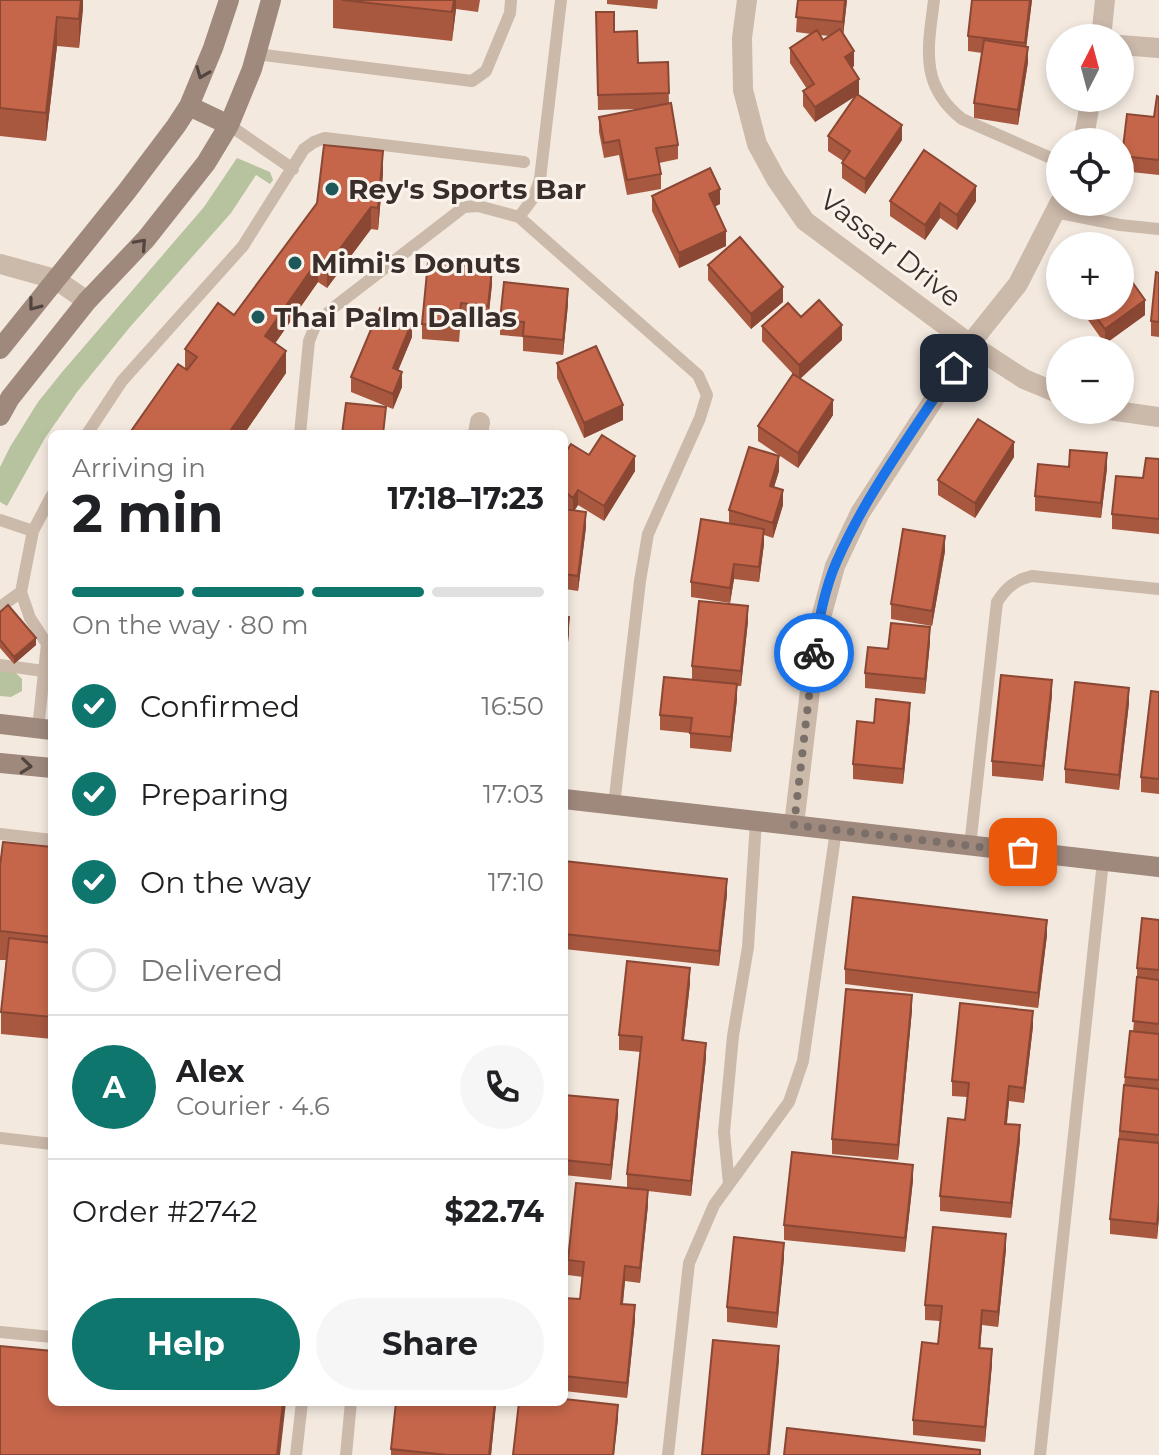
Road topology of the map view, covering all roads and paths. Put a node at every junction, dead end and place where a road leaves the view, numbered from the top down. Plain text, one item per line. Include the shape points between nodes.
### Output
1 (229, 0) edge
2 (271, 0) edge
3 (511, 0) edge
4 (561, 0) edge
5 (747, 0) edge
6 (934, 0) edge
7 (1105, 0) edge
8 (1102, 24) edge
9 (1134, 46) edge
10 (1159, 48) edge
11 (256, 54) junction
12 (189, 106) junction
13 (229, 125) junction
14 (1046, 156) edge
15 (524, 162) dead end
16 (293, 169) junction
17 (1053, 216) edge
18 (1089, 216) edge
19 (519, 217) junction
20 (1159, 229) edge
21 (0, 264) edge
22 (55, 279) junction
23 (87, 301) junction
24 (970, 344) junction
25 (0, 349) edge
26 (1046, 388) edge
27 (1134, 414) edge
28 (0, 416) edge
29 (1159, 417) edge
30 (90, 430) edge
31 (300, 430) edge
32 (48, 503) edge
33 (0, 520) edge
34 (33, 531) junction
35 (1159, 589) edge
36 (21, 592) junction
37 (0, 607) edge
38 (48, 641) edge
39 (48, 652) edge
40 (0, 665) edge
41 (43, 671) junction
42 (0, 724) edge
43 (45, 729) edge
44 (0, 763) edge
45 (48, 768) edge
46 (568, 799) edge
47 (614, 805) junction
48 (756, 821) junction
49 (794, 825) junction
50 (836, 830) junction
51 (0, 834) edge
52 (48, 840) edge
53 (970, 846) junction
54 (1103, 861) junction
55 (1159, 867) edge
56 (0, 1138) edge
57 (48, 1144) edge
58 (729, 1184) junction
59 (0, 1332) edge
60 (48, 1337) edge
61 (302, 1406) edge
62 (351, 1406) edge
63 (296, 1455) edge
64 (346, 1455) edge
65 (668, 1455) edge
66 (1040, 1455) edge

1 -> 12 main road
2 - 11 main road
3 - 11 lane via 486,71 472,81
4 - 19 lane via 540,179
5 - 24 street, Vassar Drive via 743,90 757,144 776,179 805,221
6 - 14 lane via 928,68 949,108 962,119
7 - 8 street
9 - 10 street
11 - 13 main road
12 - 13 main road
12 - 22 main road
13 - 16 lane
23 -> 13 main road via 146,239
15 - 16 lane via 325,138 304,149
16 - 30 lane via 243,246 122,381
17 - 24 street via 1018,284
18 - 20 lane
19 - 31 lane via 464,207 316,324 309,341
19 - 47 lane via 698,375 707,395 648,534
21 - 22 street
22 - 23 street
22 -> 25 main road
23 - 28 main road
24 - 26 street, Vassar Drive
24 - 49 street via 860,513 835,566 817,632
27 - 29 street
32 - 34 lane
33 - 34 lane
34 - 36 lane
35 - 53 lane via 1032,576 1017,579 1005,590 997,602
36 - 37 lane
36 - 38 lane via 30,618
39 - 41 lane
40 - 41 lane
41 - 43 lane
42 - 43 main road
44 -> 45 main road
46 - 47 main road
47 - 48 main road
48 - 49 main road
48 - 58 lane via 748,947 724,1132
49 - 50 main road
50 - 53 main road
50 - 58 lane via 803,1061 789,1102
51 - 52 lane
53 - 54 main road
54 - 55 main road
54 - 66 lane
56 - 57 lane
58 - 65 lane via 689,1263
59 - 60 lane
61 - 63 lane
62 - 64 lane

